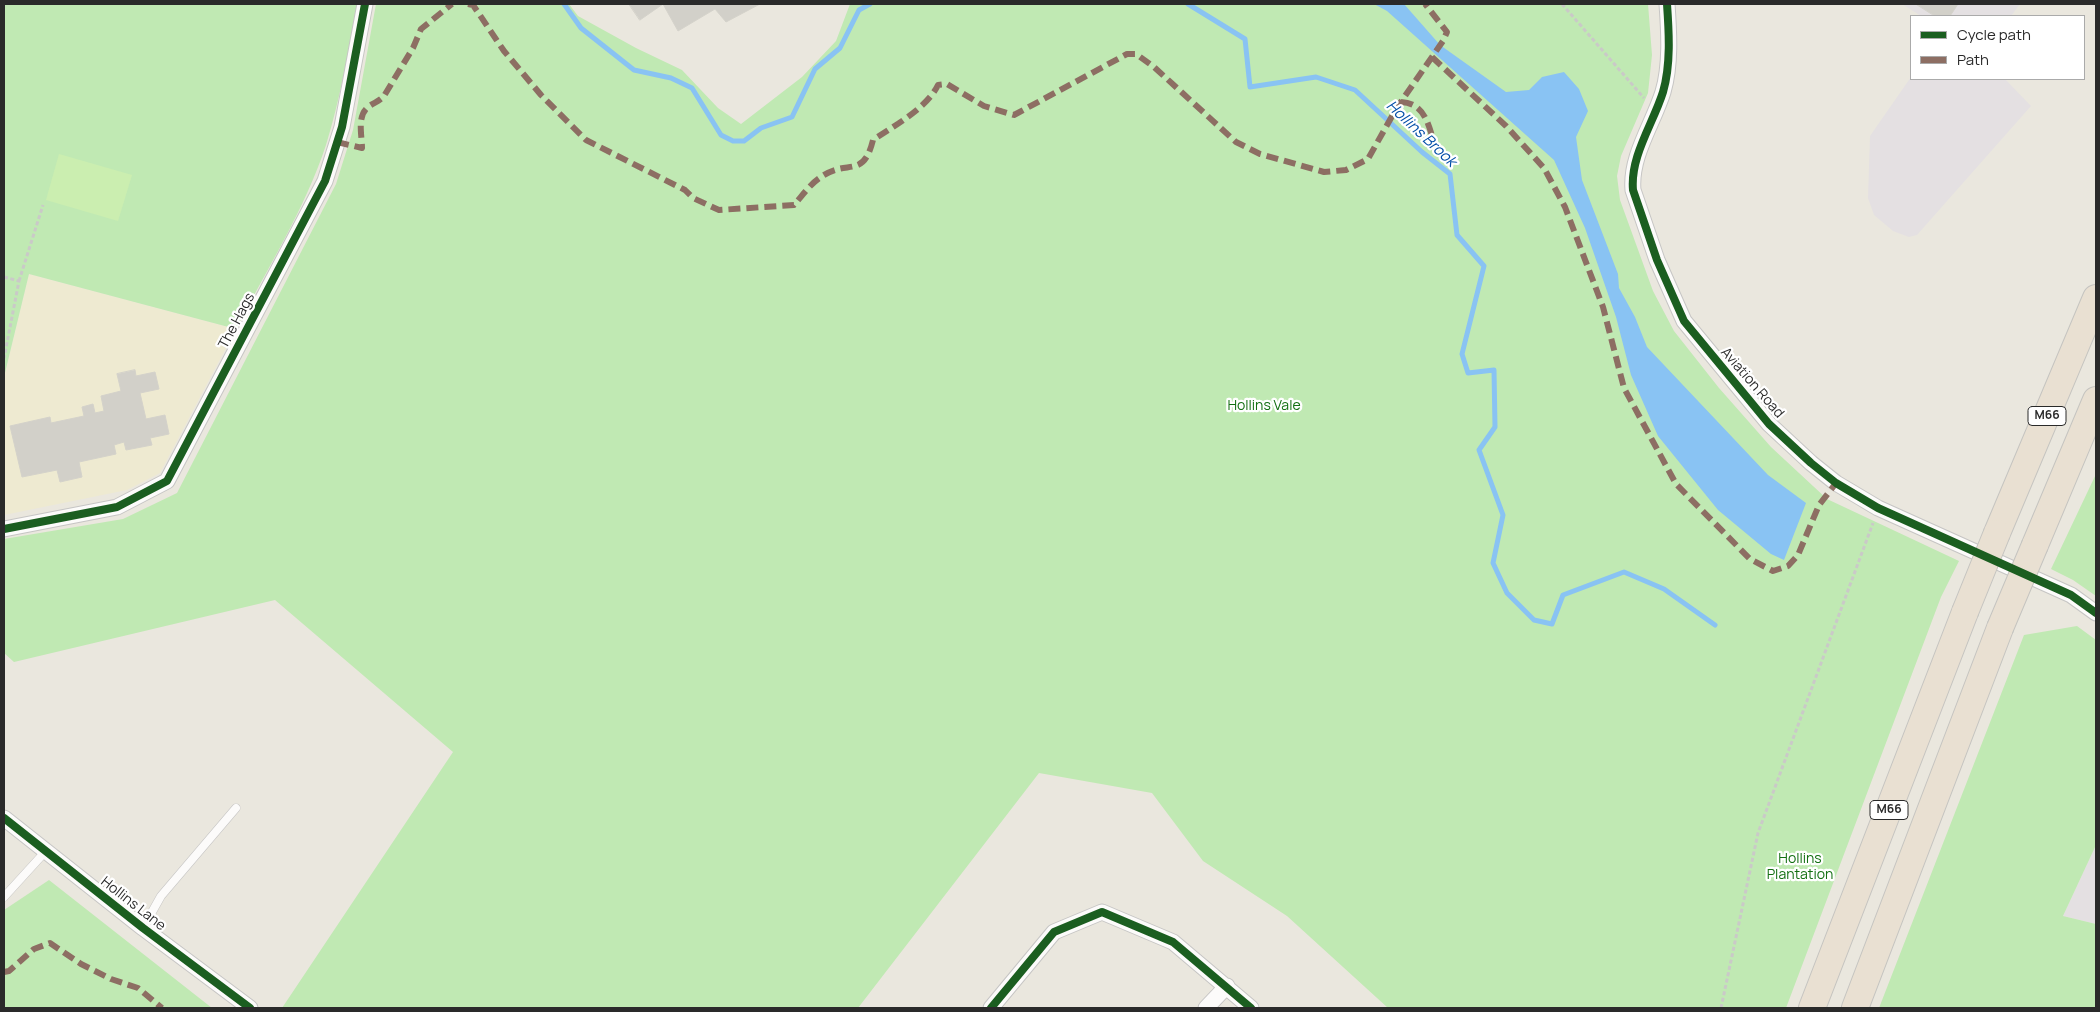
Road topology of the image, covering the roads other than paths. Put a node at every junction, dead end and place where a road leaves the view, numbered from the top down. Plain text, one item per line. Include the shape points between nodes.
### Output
1 (365, 4) edge
2 (1667, 4) edge
3 (2096, 298) edge
4 (2096, 400) edge
5 (4, 529) edge
6 (2096, 613) edge
7 (236, 808) dead end
8 (4, 818) edge
9 (45, 852) junction
10 (4, 897) edge
11 (142, 928) junction
12 (1227, 986) junction
13 (250, 1008) edge
14 (991, 1008) edge
15 (1206, 1008) edge
16 (1251, 1008) edge
17 (1812, 1008) edge
18 (1855, 1008) edge

1 - 5 street, The Hags via 342,127 325,181 167,481 117,507
2 - 6 street, Aviation Road via 1669,26 1664,90 1634,166 1634,190 1657,260 1684,322 1776,430 1836,483 1878,508 2071,595
3 - 17 highway, M66, bridge via 1965,612
4 - 18 highway, M66, bridge via 2000,628
7 - 11 lane via 161,896
8 - 9 street, Hollins Lane
9 - 10 lane
9 - 11 street, Hollins Lane
11 - 13 street, Hollins Lane
12 - 14 street via 1173,942 1102,912 1054,932
12 - 15 street
12 - 16 street

